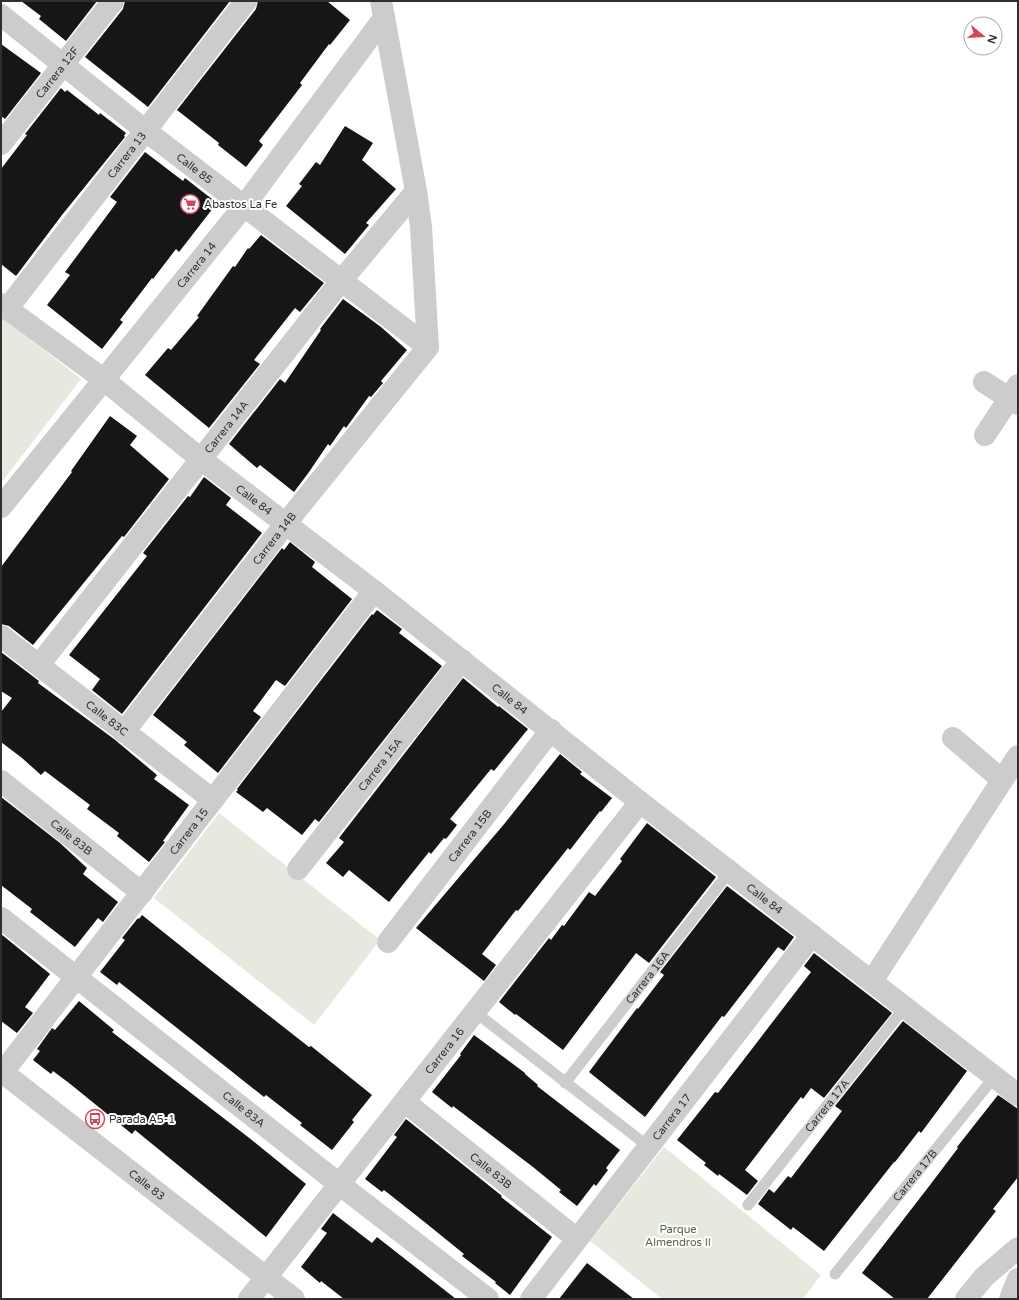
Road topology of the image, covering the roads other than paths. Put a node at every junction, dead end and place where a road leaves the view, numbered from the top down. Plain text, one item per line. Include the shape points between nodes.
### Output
1 (113, 1) edge
2 (246, 1) edge
3 (382, 9) edge
4 (1, 15) edge
5 (64, 65) junction
6 (146, 131) junction
7 (1, 144) edge
8 (416, 191) junction
9 (244, 206) junction
10 (341, 281) junction
11 (4, 306) edge
12 (428, 347) junction
13 (103, 379) junction
14 (984, 382) dead end
15 (1015, 396) edge
16 (985, 435) dead end
17 (202, 460) junction
18 (1, 508) edge
19 (286, 523) junction
20 (374, 591) junction
21 (1, 636) edge
22 (462, 660) junction
23 (39, 666) junction
24 (551, 730) junction
25 (124, 732) junction
26 (953, 738) dead end
27 (1018, 756) edge
28 (1002, 780) junction
29 (1, 781) edge
30 (212, 800) junction
31 (640, 802) junction
32 (298, 869) dead end
33 (730, 871) junction
34 (142, 893) junction
35 (1, 918) edge
36 (812, 935) junction
37 (388, 942) dead end
38 (77, 977) junction
39 (872, 981) junction
40 (906, 1007) junction
41 (475, 1012) junction
42 (2, 1072) edge
43 (995, 1076) junction
44 (565, 1083) junction
45 (1018, 1095) edge
46 (405, 1102) junction
47 (649, 1147) junction
48 (339, 1184) junction
49 (748, 1205) dead end
50 (577, 1239) junction
51 (1018, 1248) edge
52 (835, 1274) dead end
53 (266, 1277) junction
54 (1018, 1279) edge
55 (249, 1299) edge
56 (294, 1299) edge
57 (488, 1299) edge
58 (530, 1299) edge
59 (966, 1299) edge
60 (1010, 1299) edge

1 - 5 street, Carrera 12F
2 - 6 street, Carrera 13
3 - 8 street
3 - 9 street, Carrera 14
4 - 5 street, Calle 85
5 - 6 street, Calle 85
5 - 7 street, Carrera 12F
6 - 9 street, Calle 85
6 - 11 street, Carrera 13
8 - 10 street, Carrera 14A
8 - 12 street via 421,227
9 - 10 street, Calle 85
9 - 13 street, Carrera 14
10 - 12 street, Calle 85
10 - 17 street, Carrera 14A
11 - 13 street, Calle 84
12 - 19 street, Carrera 14B
13 - 17 street, Calle 84
13 - 18 street, Carrera 14
14 - 15 street
15 - 16 street
17 - 19 street, Calle 84
17 - 23 street, Carrera 14A
19 - 20 street, Calle 84
19 - 25 street, Carrera 14B
20 - 22 street, Calle 84
20 - 30 street, Carrera 15
21 - 23 street, Calle 83C
22 - 24 street, Calle 84
22 - 32 street, Carrera 15A
23 - 25 street, Calle 83C
24 - 31 street, Calle 84
24 - 37 street, Carrera 15B
25 - 30 street, Calle 83C
26 - 28 street
27 - 28 street
28 - 39 street
29 - 34 street, Calle 83B
30 - 34 street, Carrera 15
31 - 33 street, Calle 84
31 - 41 street, Carrera 16
33 - 36 street, Calle 84
33 - 44 lane, Carrera 16A
34 - 38 street, Carrera 15
35 - 38 street, Calle 83A
36 - 39 street, Calle 84
36 - 47 street, Carrera 17
38 - 42 street, Carrera 15
38 - 48 street, Calle 83A
39 - 40 street, Calle 84
40 - 43 street, Calle 84
40 - 49 lane, Carrera 17A
41 - 44 lane
41 - 46 street, Carrera 16
42 - 53 street, Calle 83
43 - 45 street, Calle 84
43 - 52 lane, Carrera 17B
44 - 47 lane
46 - 48 street, Carrera 16
46 - 50 street, Calle 83B
47 - 50 street, Carrera 17
48 - 53 street, Carrera 16
48 - 57 street, Calle 83A
50 - 58 street, Carrera 17
51 - 59 street via 984,1277
53 - 55 street, Carrera 16
53 - 56 street, Calle 83
54 - 60 street

